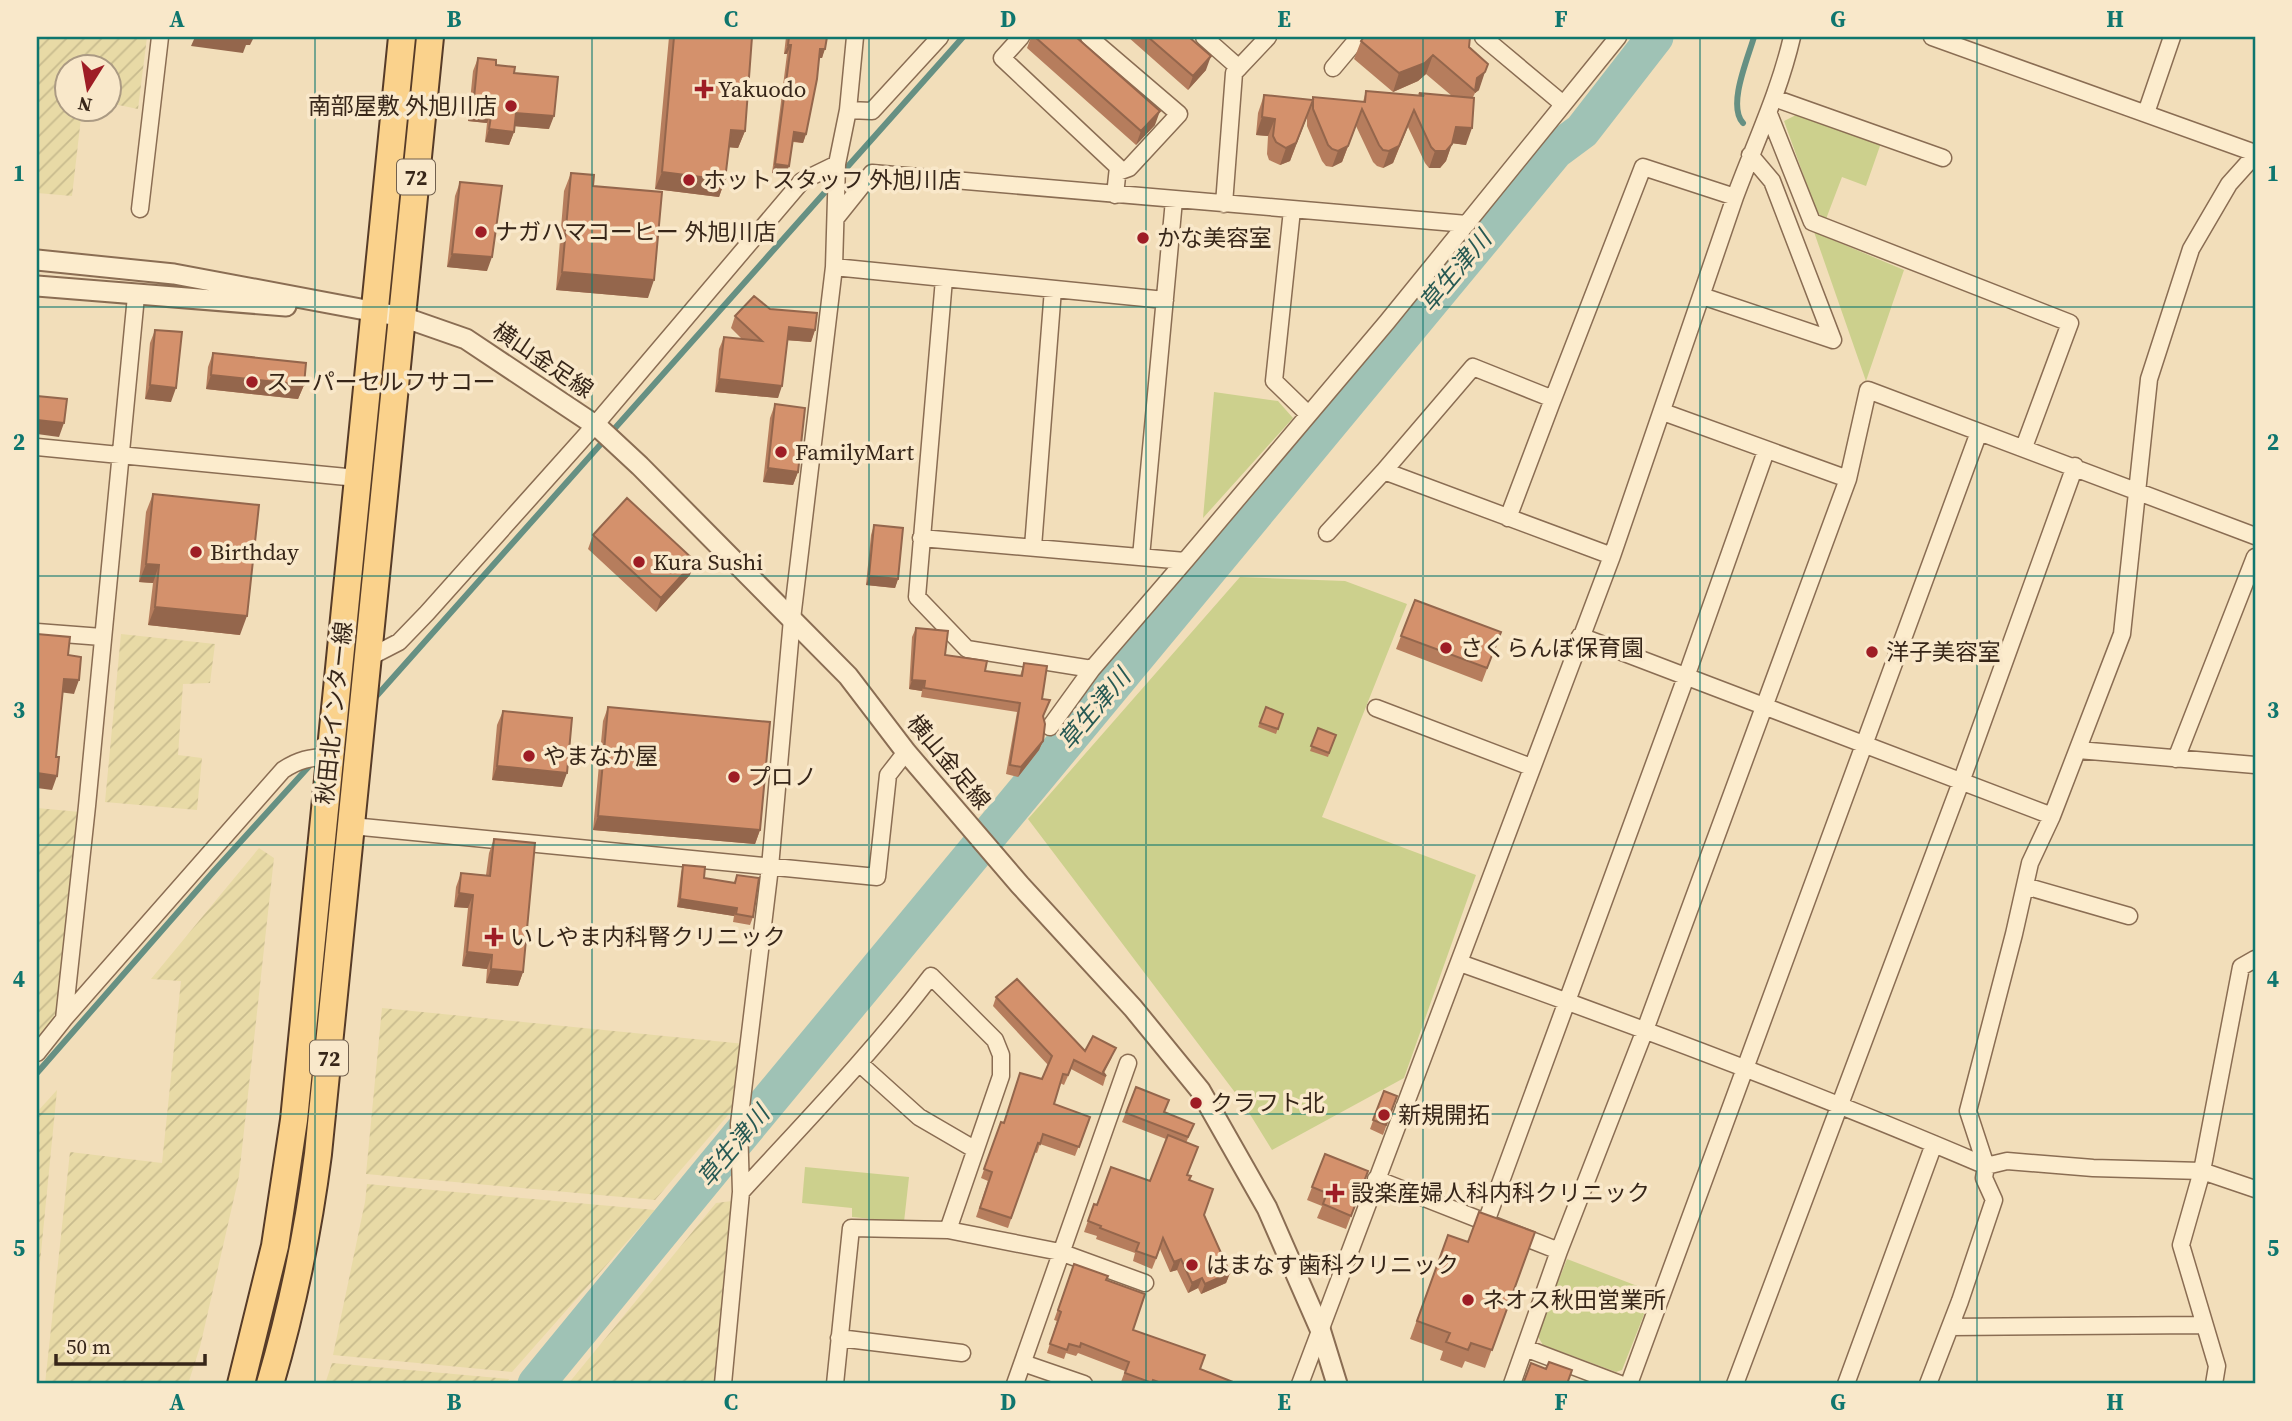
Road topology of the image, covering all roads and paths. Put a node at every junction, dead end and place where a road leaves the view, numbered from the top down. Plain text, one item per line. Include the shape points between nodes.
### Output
1 (160, 37) edge
2 (402, 37) edge
3 (430, 37) edge
4 (855, 37) edge
5 (940, 37) edge
6 (1021, 37) edge
7 (1089, 37) edge
8 (1204, 37) edge
9 (1268, 37) edge
10 (1359, 37) edge
11 (1483, 37) edge
12 (1618, 37) edge
13 (1792, 37) edge
14 (1932, 37) edge
15 (2172, 37) edge
16 (1239, 68) junction
17 (1333, 68) dead end
18 (1774, 98) junction
19 (1563, 104) junction
20 (848, 110) junction
21 (2146, 113) junction
22 (1769, 114) junction
23 (2255, 154) edge
24 (1750, 155) junction
25 (1943, 158) dead end
26 (837, 164) junction
27 (1118, 172) junction
28 (1115, 195) junction
29 (1735, 197) junction
30 (1174, 200) junction
31 (1224, 204) junction
32 (140, 209) dead end
33 (1292, 210) junction
34 (836, 218) junction
35 (1466, 224) junction
36 (37, 260) edge
37 (834, 267) junction
38 (944, 279) junction
39 (37, 286) edge
40 (1053, 289) junction
41 (136, 296) junction
42 (1702, 296) junction
43 (1165, 300) junction
44 (375, 312) junction
45 (403, 317) junction
46 (1553, 399) junction
47 (1663, 412) junction
48 (1308, 414) junction
49 (597, 426) junction
50 (1979, 432) junction
51 (37, 447) edge
52 (2024, 447) junction
53 (1766, 451) junction
54 (119, 456) junction
55 (2075, 466) junction
56 (1384, 471) junction
57 (357, 478) junction
58 (1848, 479) junction
59 (2138, 491) junction
60 (1508, 518) junction
61 (1327, 533) dead end
62 (2255, 536) edge
63 (921, 538) junction
64 (1033, 547) junction
65 (1141, 556) junction
66 (1612, 556) junction
67 (2255, 557) edge
68 (1185, 561) junction
69 (792, 619) junction
70 (37, 632) edge
71 (1580, 636) junction
72 (102, 637) junction
73 (368, 658) junction
74 (1092, 669) junction
75 (1686, 677) junction
76 (1764, 706) junction
77 (1376, 708) dead end
78 (1050, 727) dead end
79 (1864, 744) junction
80 (2078, 750) junction
81 (906, 751) junction
82 (324, 756) junction
83 (2176, 758) junction
84 (2255, 765) edge
85 (1531, 767) junction
86 (1961, 782) junction
87 (2052, 816) junction
88 (352, 826) junction
89 (770, 867) junction
90 (2025, 886) junction
91 (2129, 916) dead end
92 (2255, 959) edge
93 (1460, 963) junction
94 (1567, 1001) junction
95 (64, 1019) junction
96 (1646, 1030) junction
97 (37, 1054) edge
98 (859, 1063) junction
99 (1128, 1063) dead end
100 (1744, 1069) junction
101 (1839, 1105) junction
102 (1934, 1144) junction
103 (974, 1149) junction
104 (1986, 1166) junction
105 (2202, 1171) junction
106 (1376, 1179) junction
107 (2255, 1189) edge
108 (741, 1192) junction
109 (1486, 1222) junction
110 (948, 1230) junction
111 (1559, 1251) junction
112 (1060, 1252) junction
113 (1145, 1283) dead end
114 (2204, 1325) junction
115 (1950, 1327) junction
116 (1320, 1329) junction
117 (839, 1338) junction
118 (1525, 1348) junction
119 (962, 1353) dead end
120 (1023, 1363) junction
121 (241, 1384) edge
122 (270, 1384) edge
123 (723, 1384) edge
124 (835, 1384) edge
125 (1015, 1384) edge
126 (1084, 1384) edge
127 (1300, 1384) edge
128 (1337, 1384) edge
129 (1512, 1384) edge
130 (1620, 1384) edge
131 (1629, 1384) edge
132 (1735, 1384) edge
133 (1846, 1384) edge
134 (1928, 1384) edge
135 (2214, 1384) edge

1 - 32 street
2 - 44 main road, 秋田北インター線 / 72
3 - 45 main road, 秋田北インター線 / 72
4 - 20 street
5 - 20 street via 872,111
6 - 27 street via 1002,58 1118,167
7 - 27 street via 1179,114 1129,168
8 - 16 street
9 - 16 street
10 - 17 street
11 - 19 street
12 - 19 street
13 - 18 street
14 - 21 street
15 - 21 street
16 - 31 street via 1234,73
18 - 22 street
18 - 25 street
19 - 35 street
20 - 26 street
21 - 23 street
22 - 24 street
22 - 52 street via 1812,222 2070,323
23 - 59 street via 2229,184 2191,249 2149,379
24 - 29 street
24 - 42 street via 1772,181 1833,340
26 - 34 street
26 - 49 street via 802,181
27 - 28 street
28 - 30 street
28 - 34 street via 872,173
29 - 42 street
29 - 46 street via 1643,167
30 - 31 street
30 - 43 street
31 - 33 street
33 - 35 street
33 - 48 street via 1274,381
34 - 37 street
35 - 48 street
36 - 44 street, 横山金足線 via 174,274
37 - 38 street
37 - 69 street
38 - 40 street
38 - 63 street
39 - 41 street, 横山金足線
40 - 43 street
40 - 64 street
41 - 44 street, 横山金足線
41 - 54 street
42 - 47 street
43 - 65 street
44 - 45 street, 横山金足線
44 - 57 main road, 秋田北インター線 / 72
45 - 49 street, 横山金足線 via 466,339
45 - 73 main road, 秋田北インター線 / 72
46 - 56 street via 1473,367
46 - 60 street
47 - 53 street
47 - 66 street
48 - 68 street
49 - 69 street, 横山金足線
49 - 73 street via 399,642
50 - 52 street
50 - 58 street via 1868,390
50 - 79 street
51 - 54 street
52 - 55 street
53 - 58 street
53 - 75 street
54 - 57 street
54 - 72 street
55 - 59 street
55 - 86 street
56 - 60 street
56 - 61 street
57 - 82 main road, 秋田北インター線 / 72 via 332,726
58 - 76 street
59 - 62 street
59 - 80 street via 2122,634
60 - 66 street
63 - 64 street
63 - 74 street via 917,597 967,649
64 - 65 street
65 - 68 street
66 - 71 street
67 - 83 street
68 - 74 street
69 - 81 street, 横山金足線 via 848,676
69 - 89 street
70 - 72 street
71 - 75 street
71 - 85 street
72 - 95 street
73 - 88 main road, 秋田北インター線 / 72
74 - 78 street
75 - 76 street
75 - 94 street
76 - 79 street
76 - 96 street
77 - 85 street
79 - 86 street
79 - 100 street
80 - 83 street
80 - 87 street
81 - 89 street via 888,775 877,877
81 - 116 street, 横山金足線 via 1200,1090 1267,1208
82 - 95 street via 296,761 283,770
82 - 121 main road, 秋田北インター線 / 72 via 284,1201
83 - 84 street
85 - 93 street
86 - 87 street
86 - 101 street
87 - 90 street via 2030,863
88 - 89 street
88 - 122 main road, 秋田北インター線 / 72 via 310,1212
89 - 108 street via 739,1124
90 - 91 street
90 - 104 street via 1968,1111
92 - 105 street via 2241,967
93 - 94 street
93 - 106 street
94 - 96 street
94 - 109 street
95 - 97 street
96 - 100 street
96 - 111 street
98 - 103 street via 919,1117
98 - 103 street via 931,976 995,1041 1001,1055 1001,1076
98 - 108 street
99 - 112 street
100 - 101 street
100 - 131 street
101 - 102 street
101 - 132 street
102 - 104 street
102 - 133 street
103 - 110 street
104 - 105 street via 2007,1161
104 - 115 street via 1984,1178 1994,1200
105 - 107 street
105 - 114 street via 2181,1245
106 - 109 street
106 - 116 street
108 - 123 street
109 - 111 street
110 - 112 street
110 - 117 street via 851,1228
111 - 118 street
112 - 113 street
112 - 120 street
114 - 115 street
114 - 135 street via 2217,1366
115 - 134 street
116 - 127 street
116 - 128 street, 横山金足線
117 - 119 street
117 - 124 street
118 - 129 street
118 - 130 street
120 - 125 street
120 - 126 street

